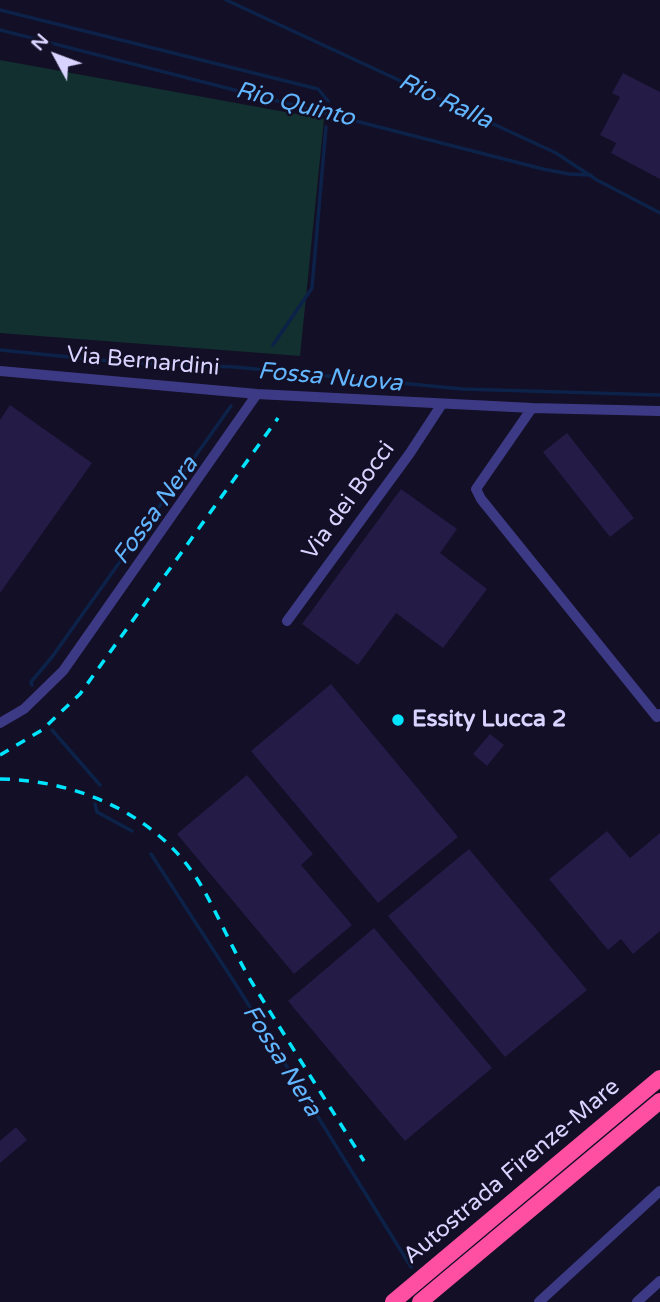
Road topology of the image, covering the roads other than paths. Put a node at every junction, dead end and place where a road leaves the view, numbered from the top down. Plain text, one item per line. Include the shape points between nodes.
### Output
1 (0, 370) edge
2 (257, 394) junction
3 (442, 404) junction
4 (532, 408) junction
5 (660, 411) edge
6 (287, 621) dead end
7 (660, 714) edge
8 (0, 723) edge
9 (660, 1078) edge
10 (660, 1101) edge
11 (660, 1191) edge
12 (660, 1281) edge
13 (393, 1302) edge
14 (420, 1302) edge
15 (540, 1302) edge
16 (637, 1302) edge

1 - 2 street, Via Bernardini
2 - 3 street, Via Bernardini
2 - 8 street via 63,671 24,709
3 - 4 street, Via Bernardini
3 - 6 street, Via dei Bocci
4 - 5 street, Via Bernardini
4 - 7 street via 476,489 657,717
9 - 13 highway, Autostrada Firenze-Mare
10 - 14 highway, Autostrada Firenze-Mare
11 - 15 street
12 - 16 street

